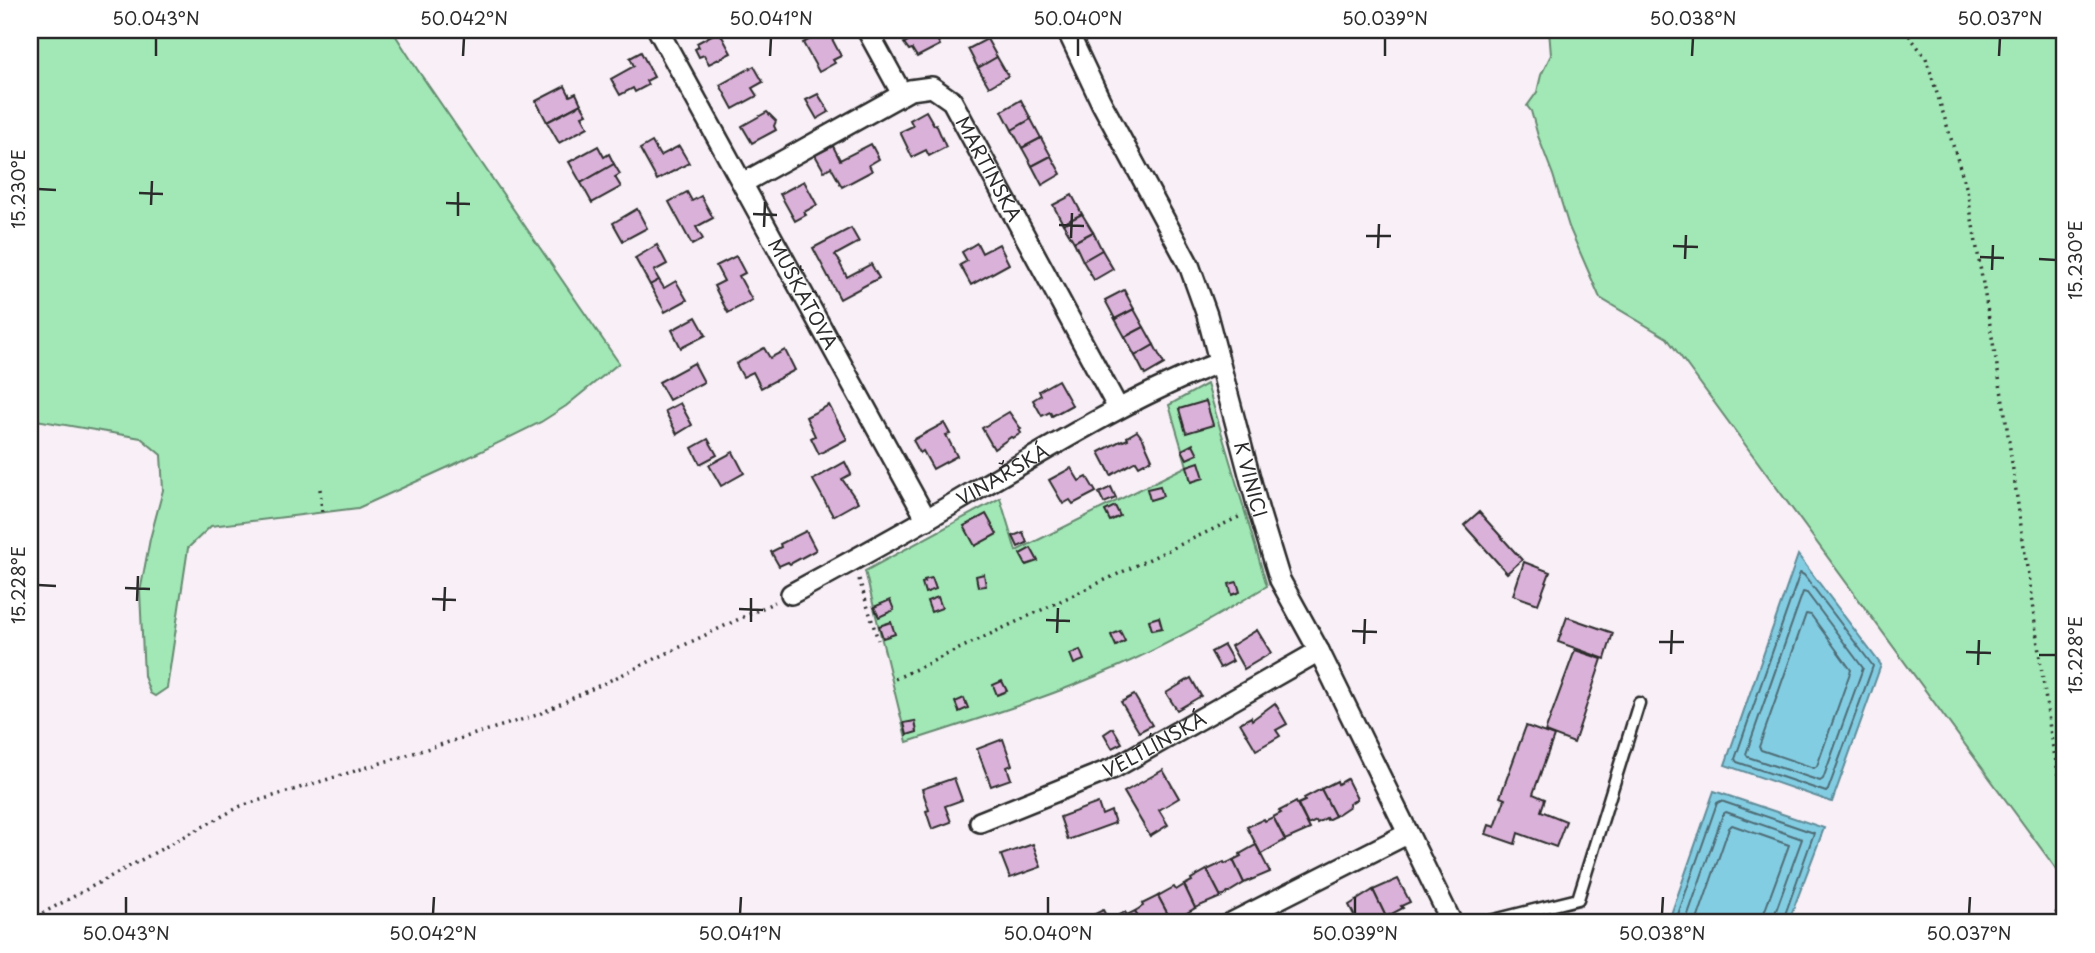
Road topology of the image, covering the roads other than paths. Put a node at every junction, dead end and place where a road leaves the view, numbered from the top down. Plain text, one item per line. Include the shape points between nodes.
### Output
1 (658, 30) edge
2 (867, 30) edge
3 (1068, 30) edge
4 (902, 94) junction
5 (743, 183) junction
6 (1218, 363) junction
7 (1118, 408) junction
8 (927, 520) junction
9 (792, 594) road end
10 (1320, 651) junction
11 (1639, 703) dead end
12 (980, 822) dead end
13 (1407, 834) junction
14 (1231, 923) edge
15 (1452, 923) edge
16 (1482, 923) edge

1 - 5 street, MUŠKÁTOVÁ
2 - 4 street
3 - 6 street, K VINICI via 1101,103 1189,265
4 - 5 street, MARTINSKÁ
4 - 7 street, MARTINSKÁ via 932,88 953,101
5 - 8 street, MUŠKÁTOVÁ
6 - 7 street, VINAŘSKÁ
6 - 10 street, K VINICI via 1280,580
7 - 8 street, VINAŘSKÁ
8 - 9 street, VINAŘSKÁ
10 - 12 street, VELTLÍNSKÁ via 1114,768
10 - 13 street, K VINICI
11 - 16 lane via 1578,899
13 - 14 street
13 - 15 street, K VINICI

